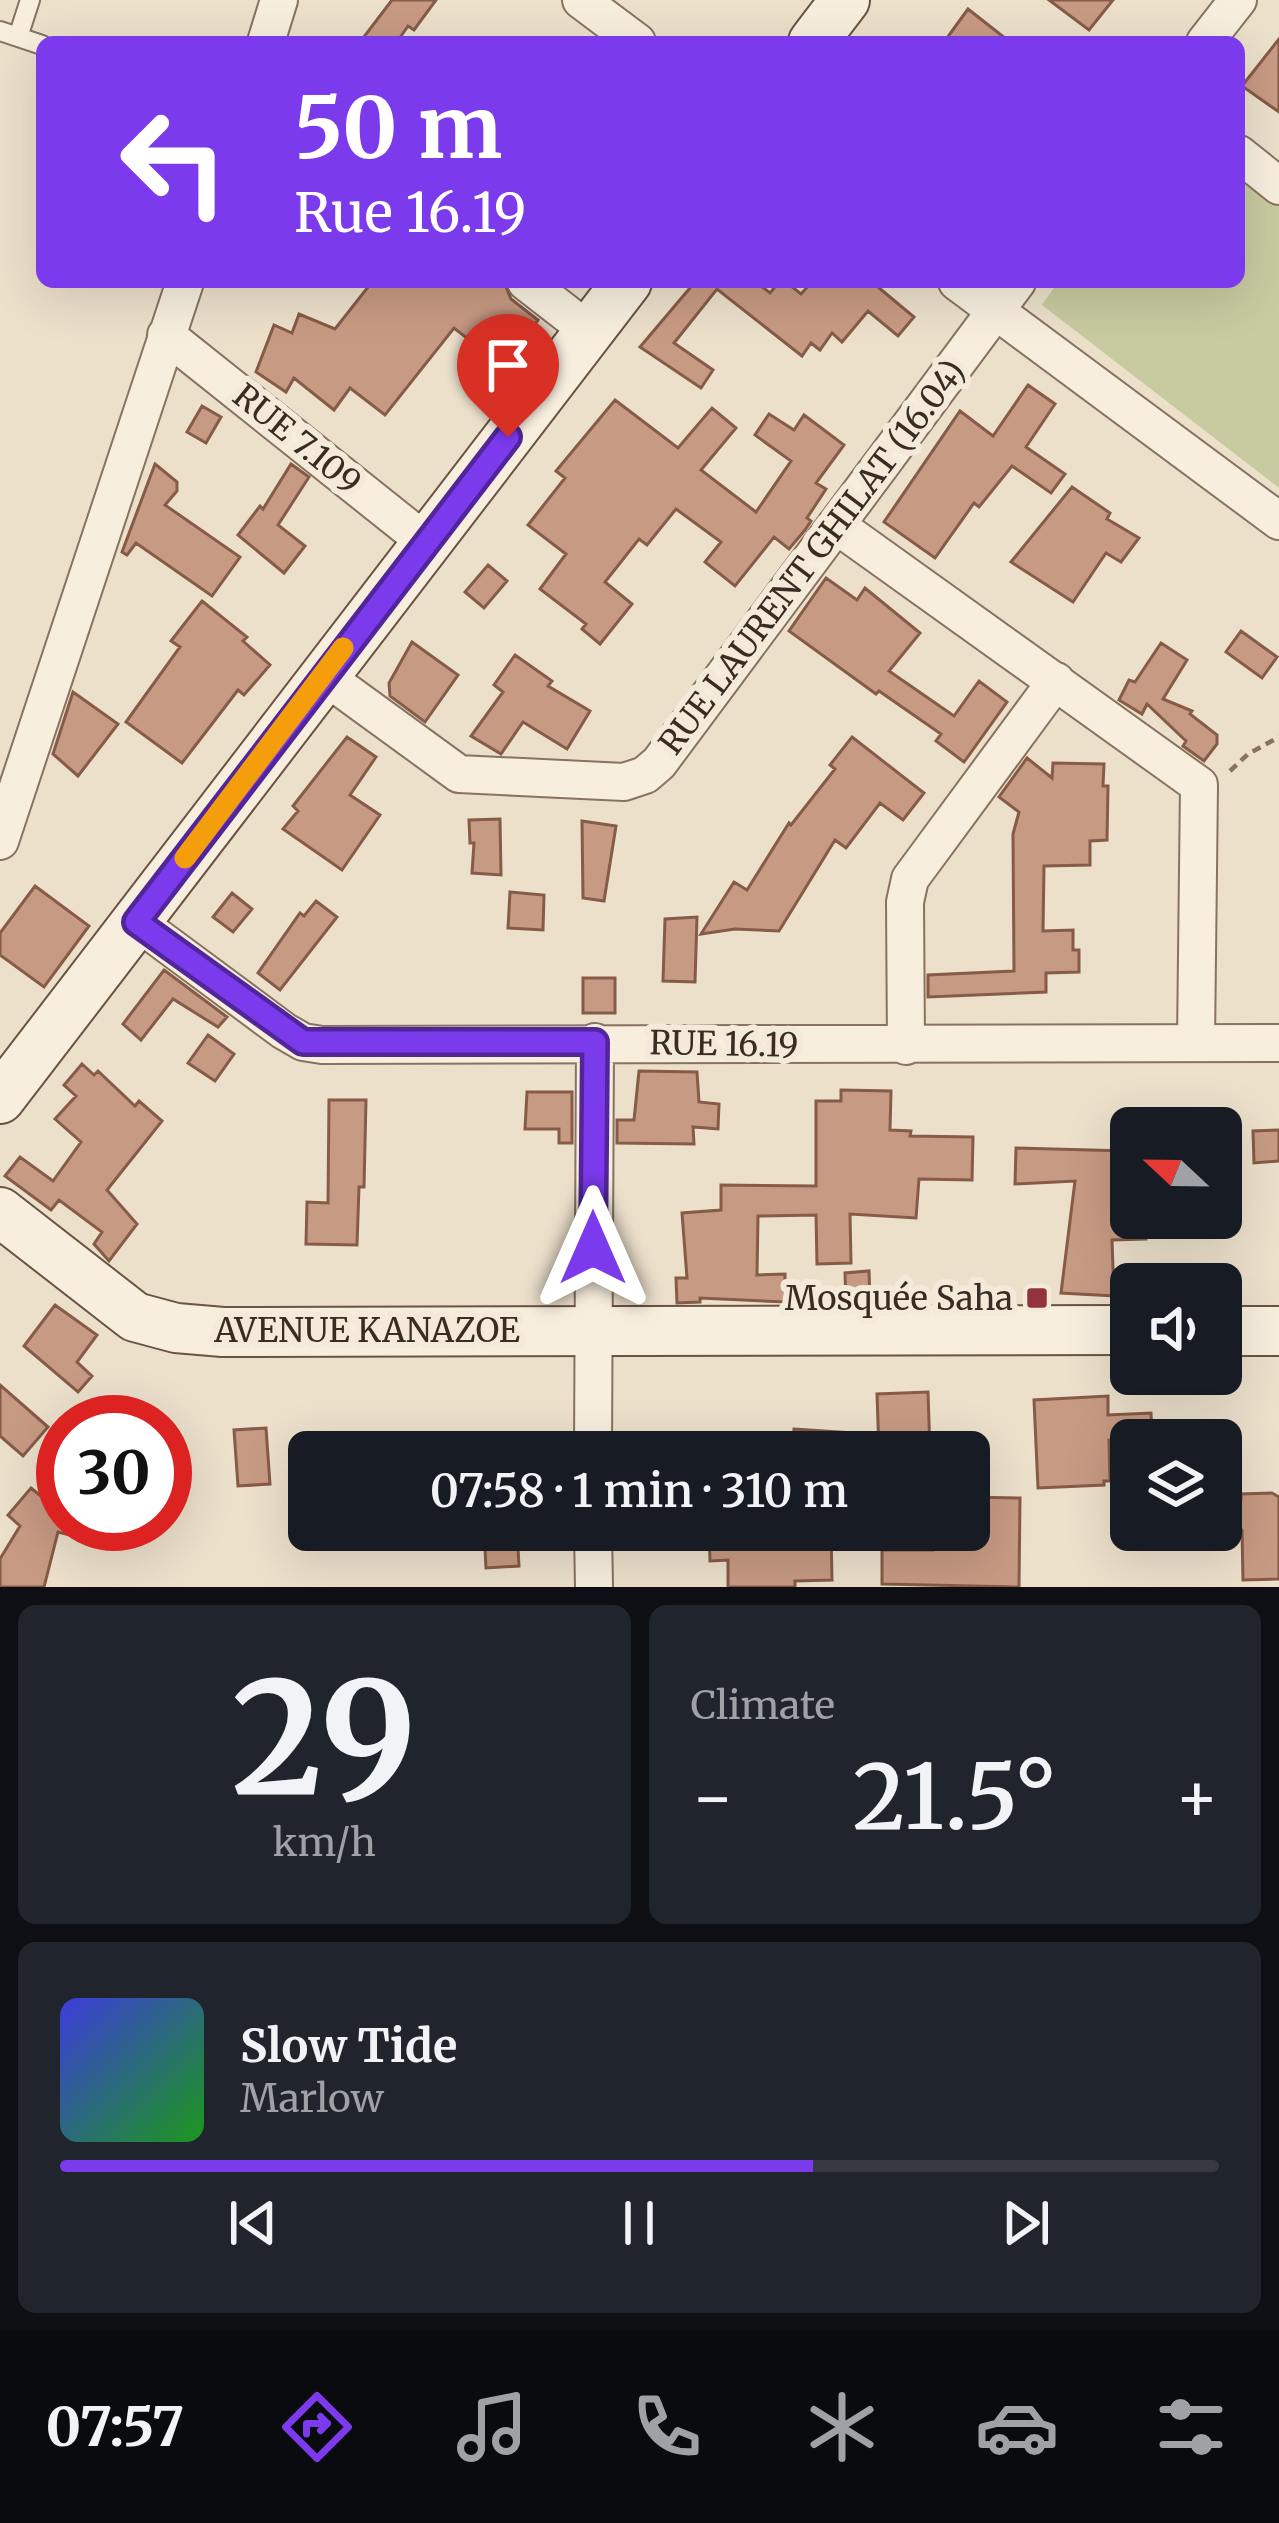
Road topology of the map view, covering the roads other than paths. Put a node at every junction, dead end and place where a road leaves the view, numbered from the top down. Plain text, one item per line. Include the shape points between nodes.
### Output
1 (30, 0) edge
2 (279, 0) edge
3 (580, 0) edge
4 (845, 0) edge
5 (1238, 0) edge
6 (9, 34) edge
7 (268, 36) edge
8 (630, 36) edge
9 (818, 36) edge
10 (1210, 36) edge
11 (1245, 159) edge
12 (1279, 186) edge
13 (182, 288) edge
14 (534, 288) edge
15 (622, 288) edge
16 (1006, 296) edge
17 (589, 331) junction
18 (166, 335) junction
19 (1279, 521) edge
20 (836, 525) junction
21 (427, 542) junction
22 (322, 675) junction
23 (1056, 681) junction
24 (0, 841) edge
25 (136, 922) junction
26 (595, 1042) junction
27 (1196, 1042) junction
28 (1279, 1043) edge
29 (906, 1046) junction
30 (0, 1099) edge
31 (0, 1212) edge
32 (593, 1330) junction
33 (1110, 1330) edge
34 (1242, 1331) edge
35 (1279, 1331) edge
36 (593, 1431) edge
37 (593, 1551) edge
38 (594, 1587) edge

1 - 6 lane
2 - 7 street
3 - 8 street
4 - 9 street
5 - 10 street
11 - 12 street
13 - 18 street
14 - 17 street
15 - 17 street
16 - 19 street
16 - 20 street, RUE LAURENT GHILAT (16.04)
17 - 21 street
18 - 21 street, RUE 7.109
18 - 24 street
20 - 22 street, RUE LAURENT GHILAT (16.04) via 659,763 624,782 459,774
20 - 23 street
21 - 22 street
22 - 25 street
23 - 27 street via 1199,785
23 - 29 street via 910,879
25 - 26 street, RUE 16.19 via 303,1042
25 - 30 street
26 - 29 street, RUE 16.19
26 - 32 street
27 - 28 street, RUE 16.19
27 - 29 street, RUE 16.19
31 - 32 street, AVENUE KANAZOE via 135,1317 176,1328
32 - 33 street, AVENUE KANAZOE
32 - 36 street
34 - 35 street
37 - 38 street

